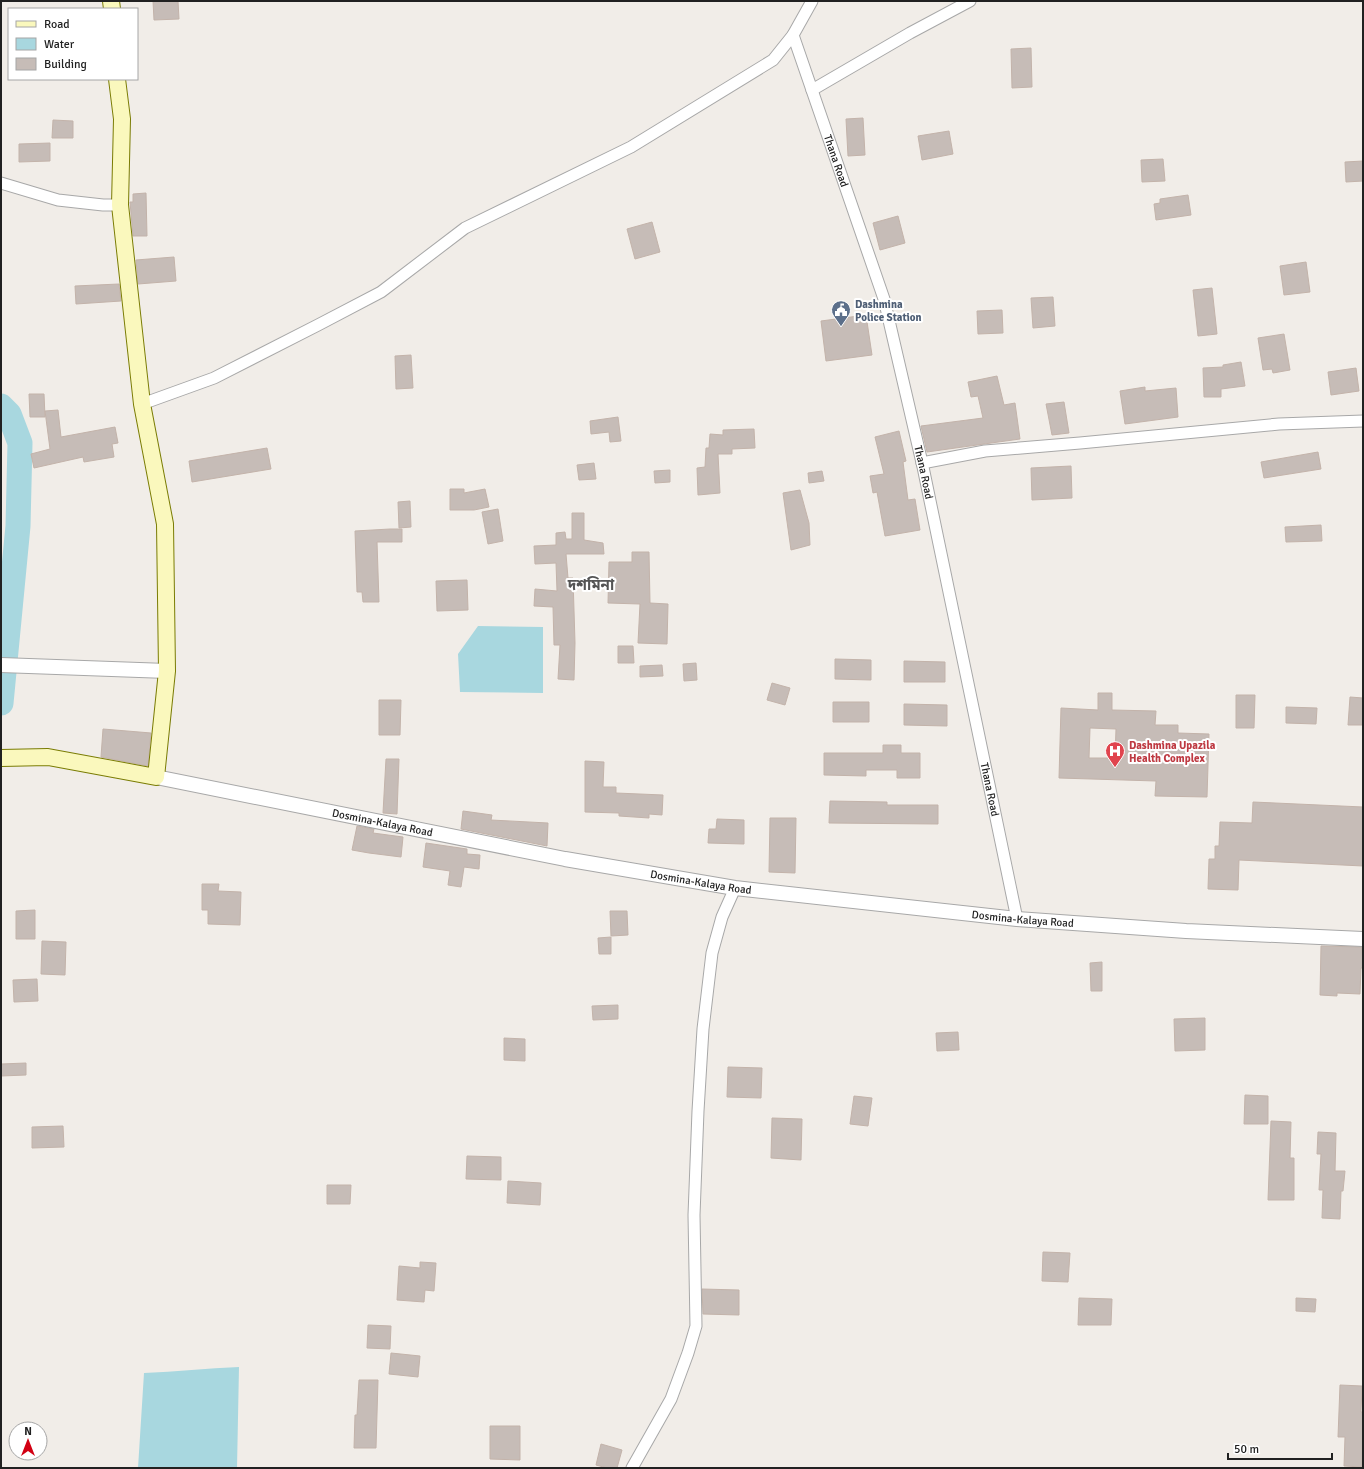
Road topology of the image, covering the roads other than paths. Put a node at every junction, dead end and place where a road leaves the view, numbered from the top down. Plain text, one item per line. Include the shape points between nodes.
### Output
1 (812, 1) edge
2 (970, 1) edge
3 (793, 35) junction
4 (117, 80) edge
5 (812, 90) junction
6 (1, 183) edge
7 (120, 205) junction
8 (142, 404) junction
9 (1363, 421) edge
10 (922, 463) junction
11 (1, 665) edge
12 (167, 671) junction
13 (1, 758) edge
14 (156, 777) junction
15 (735, 888) junction
16 (1017, 919) junction
17 (1363, 939) edge
18 (632, 1468) edge

1 - 3 street
2 - 5 street
3 - 5 street, Thana Road
3 - 8 street via 773,60 631,147 465,228 381,292 214,378
4 - 7 main road via 122,119
5 - 10 street, Thana Road via 884,299
6 - 7 street via 58,200
7 - 8 main road
8 - 12 main road via 165,524
9 - 10 street via 1279,424 985,450
10 - 16 street, Thana Road
11 - 12 street
12 - 14 main road
13 - 14 main road, Dosmina-Kalaya Road via 48,757
14 - 15 street, Dosmina-Kalaya Road via 564,859
15 - 16 street, Dosmina-Kalaya Road
15 - 18 street via 722,917 712,953 703,1029 694,1214 696,1326 671,1399
16 - 17 street, Dosmina-Kalaya Road via 1186,931

